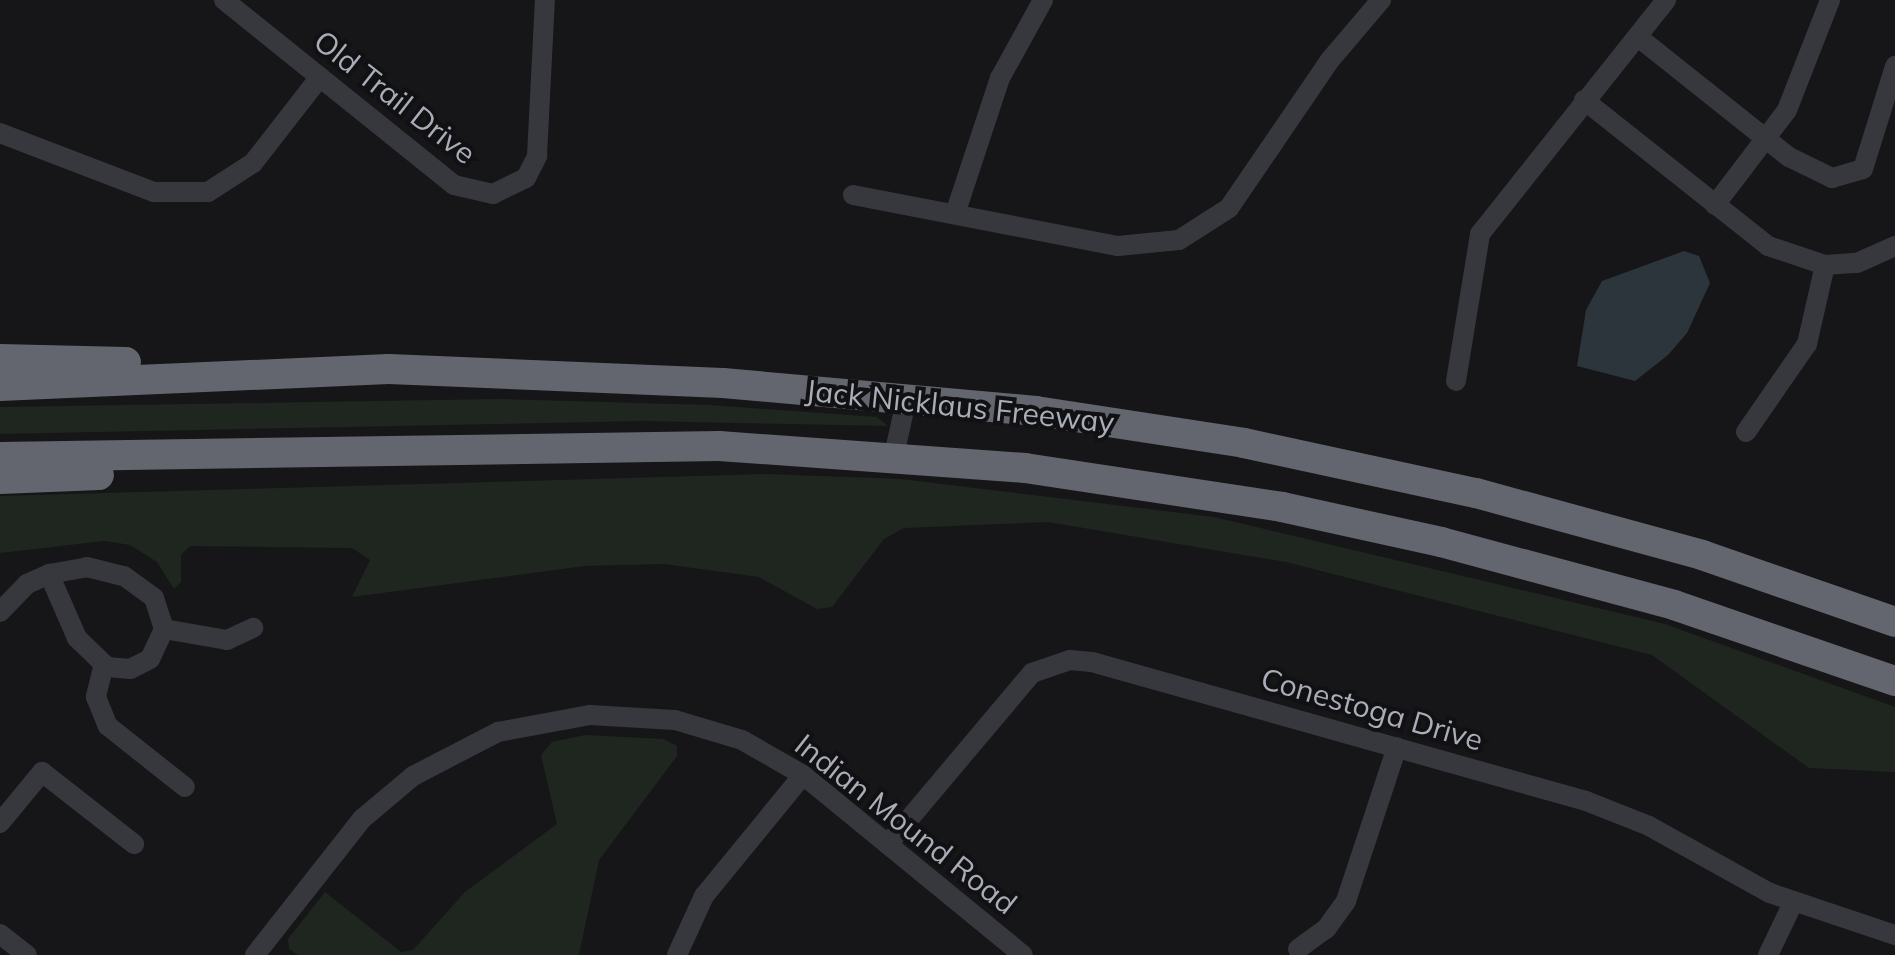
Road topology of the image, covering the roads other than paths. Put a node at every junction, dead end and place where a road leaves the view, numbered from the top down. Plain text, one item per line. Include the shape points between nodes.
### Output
1 (224, 0) edge
2 (545, 0) edge
3 (1043, 0) edge
4 (1381, 0) edge
5 (1666, 0) edge
6 (1830, 0) edge
7 (1638, 36) junction
8 (1895, 66) edge
9 (320, 77) junction
10 (1584, 100) junction
11 (0, 133) edge
12 (1769, 138) junction
13 (853, 195) dead end
14 (1715, 205) junction
15 (955, 214) junction
16 (1895, 246) edge
17 (1825, 264) junction
18 (0, 359) edge
19 (389, 370) junction
20 (1456, 381) dead end
21 (0, 386) edge
22 (907, 397) junction
23 (1746, 432) dead end
24 (271, 453) junction
25 (894, 455) junction
26 (0, 457) edge
27 (0, 479) edge
28 (50, 574) junction
29 (0, 612) edge
30 (1895, 622) edge
31 (164, 628) junction
32 (253, 628) dead end
33 (104, 664) junction
34 (1895, 681) edge
35 (1396, 746) junction
36 (804, 775) junction
37 (184, 787) dead end
38 (0, 823) edge
39 (134, 844) dead end
40 (888, 844) junction
41 (1793, 903) junction
42 (0, 934) edge
43 (1895, 934) edge
44 (1298, 948) dead end
45 (27, 955) edge
46 (255, 955) edge
47 (677, 955) edge
48 (1024, 955) edge
49 (1768, 955) edge

1 - 9 street, Old Trail Drive
2 - 9 street, Old Trail Drive via 537,156 517,185 486,194 454,185
3 - 15 street via 1000,78
4 - 15 street via 1330,60 1229,208 1199,232 1147,247 1118,246
5 - 7 street
6 - 12 street via 1812,58
7 - 10 street
7 - 12 street
8 - 12 street via 1864,169 1832,178 1789,158
9 - 11 street via 253,163 208,192 154,192
10 - 14 street
10 - 20 street via 1480,234
12 - 14 street
13 - 15 street
14 - 17 street via 1768,246
16 - 17 street via 1857,263
17 - 23 street via 1807,344
18 - 19 highway
19 - 21 highway, Jack Nicklaus Freeway
19 - 22 highway, Jack Nicklaus Freeway
22 - 25 street
22 - 30 highway, Jack Nicklaus Freeway via 1150,428 1358,466 1702,555
24 - 25 highway, Jack Nicklaus Freeway via 719,446
24 - 26 highway, Jack Nicklaus Freeway
24 - 27 highway via 121,474
25 - 34 highway, Jack Nicklaus Freeway via 1107,478 1364,524 1641,595
28 - 29 street via 28,584
28 - 31 street via 88,567 124,576 154,598
28 - 33 street via 76,638
31 - 32 street via 227,640
31 - 33 street via 150,659 130,669
33 - 37 street via 96,697 108,726
35 - 40 street, Conestoga Drive via 1070,660 1032,673 1015,690
35 - 41 street, Conestoga Drive via 1625,815
35 - 44 street via 1346,901 1326,929
36 - 40 street, Indian Mound Road
36 - 46 street, Indian Mound Road via 742,740 675,720 559,717 498,732 454,751 362,819
36 - 47 street via 704,896
38 - 39 street via 42,772
40 - 48 street, Indian Mound Road
41 - 43 street, Conestoga Drive
41 - 49 street
42 - 45 street

